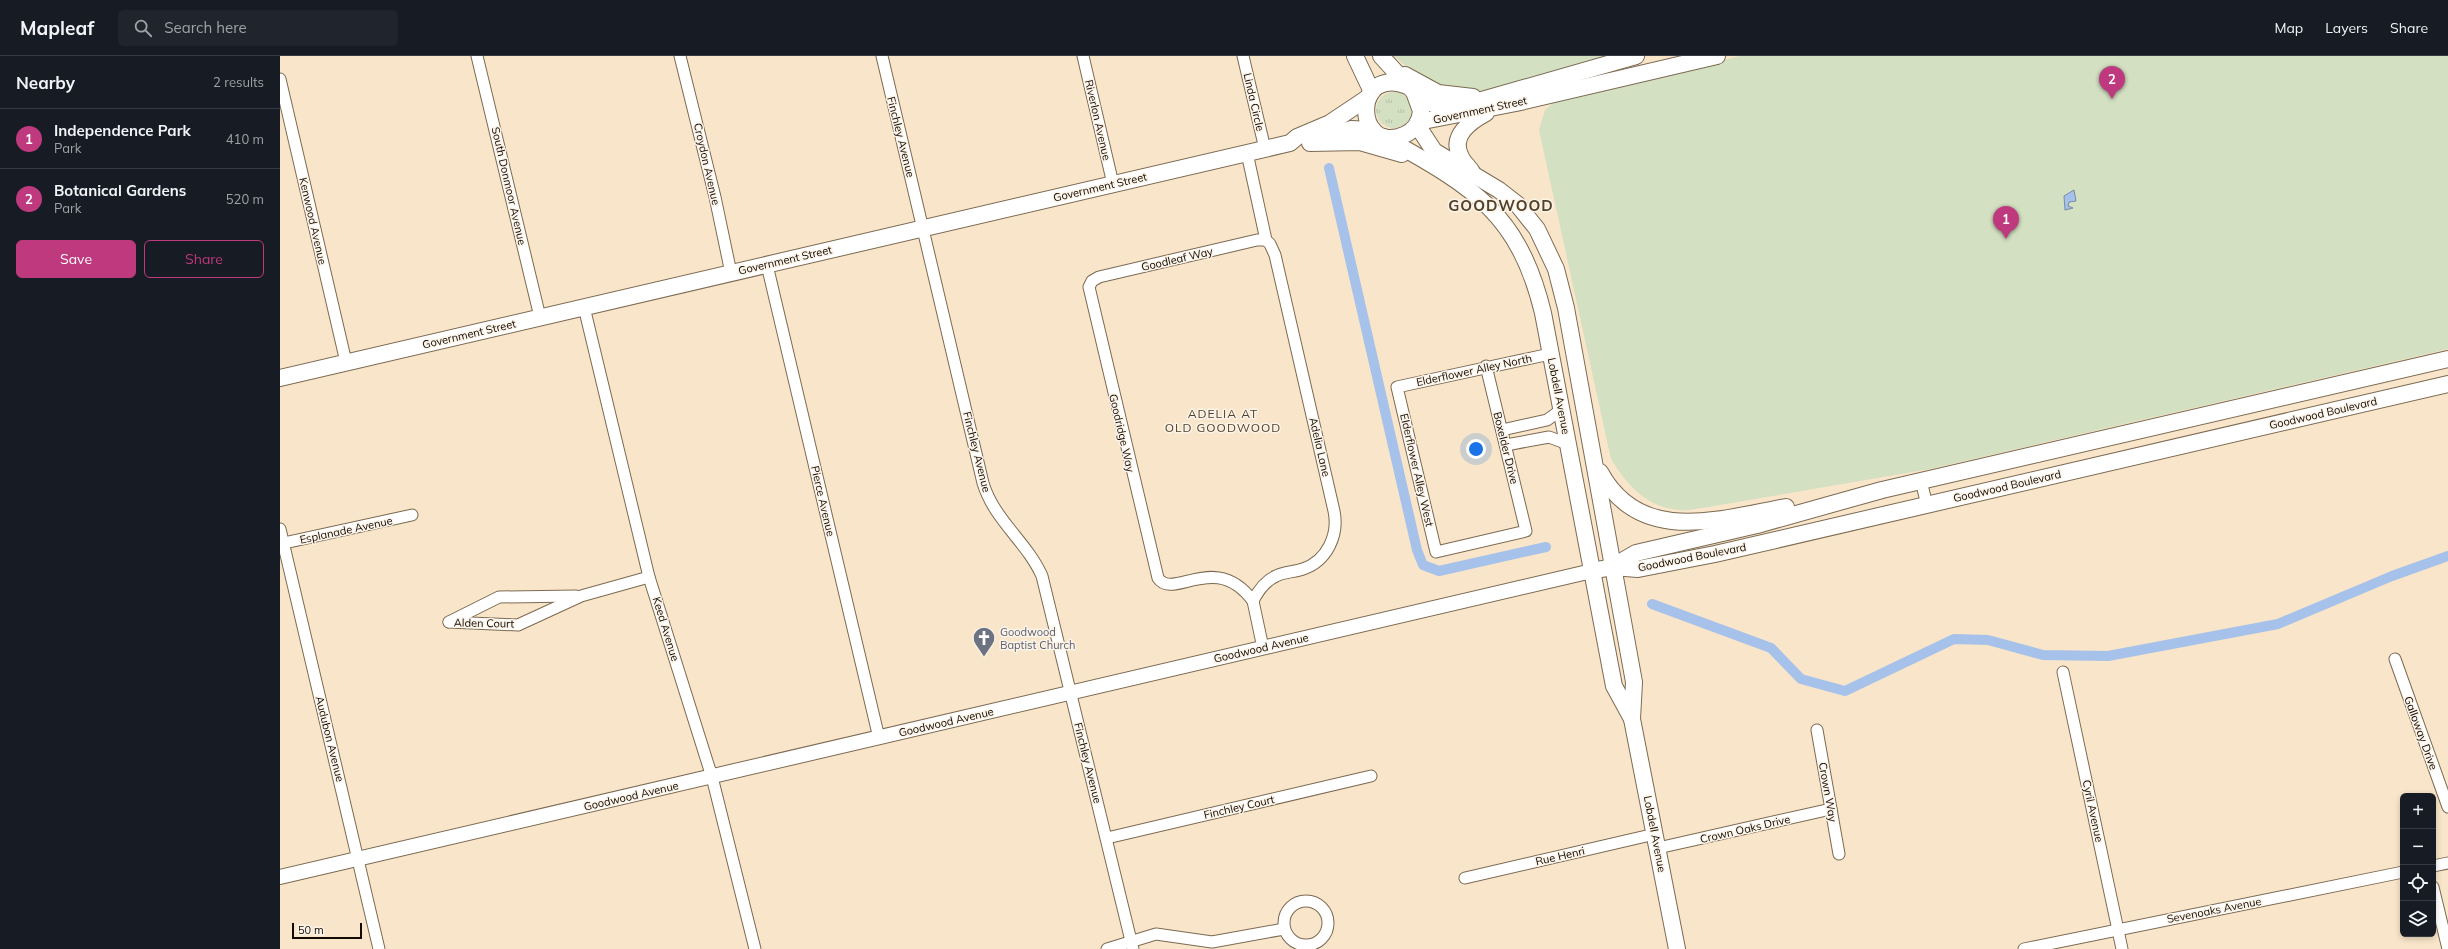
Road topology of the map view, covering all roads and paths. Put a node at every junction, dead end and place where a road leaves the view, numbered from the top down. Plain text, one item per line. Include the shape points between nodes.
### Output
1 (477, 56) edge
2 (680, 56) edge
3 (882, 56) edge
4 (1082, 56) edge
5 (1244, 56) edge
6 (1355, 56) edge
7 (1636, 56) edge
8 (1716, 56) edge
9 (1385, 62) edge
10 (1363, 74) junction
11 (280, 79) edge
12 (1414, 92) junction
13 (1370, 94) junction
14 (1500, 100) junction
15 (1351, 110) junction
16 (1417, 123) junction
17 (1379, 133) junction
18 (1290, 143) junction
19 (1310, 144) junction
20 (1265, 149) junction
21 (1247, 153) junction
22 (1418, 156) junction
23 (1474, 174) junction
24 (1113, 184) junction
25 (1517, 204) junction
26 (1501, 218) junction
27 (924, 228) junction
28 (1266, 240) junction
29 (767, 264) junction
30 (731, 273) junction
31 (1090, 284) joint
32 (584, 307) junction
33 (1566, 308) junction
34 (1543, 313) junction
35 (540, 317) junction
36 (1550, 354) junction
37 (2448, 359) edge
38 (346, 362) junction
39 (1486, 366) junction
40 (2394, 372) junction
41 (280, 378) edge
42 (2448, 384) edge
43 (1397, 387) joint
44 (1561, 410) junction
45 (2176, 423) junction
46 (2278, 423) junction
47 (1502, 430) junction
48 (1568, 444) junction
49 (1506, 445) junction
50 (2132, 457) junction
51 (1595, 462) junction
52 (1921, 481) junction
53 (1882, 490) junction
54 (1927, 505) junction
55 (412, 515) dead end
56 (1757, 525) junction
57 (280, 530) edge
58 (1526, 531) joint
59 (282, 544) edge
60 (1715, 554) junction
61 (1612, 567) junction
62 (1592, 571) junction
63 (650, 577) junction
64 (581, 596) junction
65 (1253, 601) junction
66 (1263, 648) junction
67 (2395, 659) dead end
68 (2063, 672) dead end
69 (1071, 692) junction
70 (1632, 719) junction
71 (1817, 730) dead end
72 (879, 738) junction
73 (1371, 776) dead end
74 (712, 777) junction
75 (2448, 807) edge
76 (1831, 809) junction
77 (1107, 838) junction
78 (1657, 841) junction
79 (1839, 854) dead end
80 (358, 859) junction
81 (2448, 863) edge
82 (2436, 865) edge
83 (2400, 873) edge
84 (280, 877) edge
85 (1465, 878) dead end
86 (2436, 899) edge
87 (1284, 929) junction
88 (2118, 930) junction
89 (1132, 946) edge
90 (379, 949) edge
91 (755, 949) edge
92 (1107, 949) edge
93 (1677, 949) edge
94 (2024, 949) edge
95 (2122, 949) edge
96 (2448, 949) edge

1 - 35 street, South Donmoor Avenue
2 - 30 street, Croydon Avenue
3 - 27 street, Finchley Avenue
4 - 24 street, Riverlon Avenue
5 - 20 street, Linda Circle
6 - 10 main road
7 - 14 main road, Government Street via 1554,78
8 - 14 main road, Government Street via 1542,97
9 - 12 main road
9 - 14 main road via 1429,89 1448,95
10 - 13 main road
10 - 15 main road via 1358,96
11 - 38 street, Kenwood Avenue
12 - 13 main road via 1396,82 1389,82
12 - 14 main road, Government Street via 1439,106 1454,107
12 - 16 main road via 1421,112
13 - 15 main road, Government Street
13 - 17 main road via 1365,109 1368,124
14 - 16 main road, Government Street
14 - 23 main road via 1472,120 1459,137 1460,157
15 - 18 main road, Government Street
16 - 17 main road via 1413,130 1398,137
16 - 23 main road, Lobdell Avenue via 1434,151
17 - 19 main road, Government Street via 1361,128 1343,130
17 - 22 main road, Lobdell Avenue
18 - 19 main road, Government Street via 1299,146
18 - 20 main road, Government Street
19 - 22 main road via 1360,142
20 - 21 main road, Government Street
21 - 24 main road, Government Street
21 - 28 street, Adelia Lane
22 - 26 main road, Lobdell Avenue via 1464,184
23 - 25 main road, Lobdell Avenue
24 - 27 main road, Government Street
25 - 26 main road
25 - 33 main road, Lobdell Avenue via 1548,248
26 - 34 main road, Lobdell Avenue via 1522,252
27 - 29 main road, Government Street
27 - 69 street, Finchley Avenue via 986,494 995,511 1028,549 1042,576
28 - 31 street, Goodleaf Way via 1100,277
28 - 65 street, Adelia Lane via 1275,255 1336,525 1330,544 1322,557 1304,568 1275,577 1262,587
29 - 30 main road, Government Street
29 - 72 street, Pierce Avenue
30 - 32 main road, Government Street
31 - 65 street, Goodridge Way via 1154,572 1160,582 1169,586 1208,577 1221,577 1240,587
32 - 35 main road, Government Street
32 - 63 street, Keed Avenue
33 - 34 main road
33 - 51 main road, Lobdell Avenue
34 - 36 main road, Lobdell Avenue
35 - 38 main road, Government Street via 476,334
36 - 39 street, Elderflower Alley North
36 - 44 main road, Lobdell Avenue
37 - 40 main road, Goodwood Boulevard
38 - 41 main road, Government Street
39 - 43 street, Elderflower Alley North
39 - 47 street, Boxelder Drive
40 - 45 main road, Goodwood Boulevard
40 - 46 main road via 2395,386 2302,410
42 - 46 main road, Goodwood Boulevard
43 - 58 street, Elderflower Alley West via 1436,552
44 - 47 street via 1547,420
44 - 48 main road, Lobdell Avenue
45 - 50 main road via 2177,432 2173,439
45 - 52 main road, Goodwood Boulevard
46 - 50 main road, Goodwood Boulevard
47 - 49 street, Boxelder Drive
48 - 49 street via 1549,437
48 - 62 main road, Lobdell Avenue
49 - 58 street, Boxelder Drive
50 - 54 main road, Goodwood Boulevard
51 - 53 main road via 1607,486 1627,505 1650,518 1686,523
51 - 61 main road, Lobdell Avenue
52 - 53 main road, Goodwood Boulevard
52 - 54 street
53 - 56 main road, Goodwood Boulevard
54 - 60 main road, Goodwood Boulevard
55 - 59 street, Esplanade Avenue
56 - 60 main road via 1722,540
56 - 61 main road, Goodwood Boulevard via 1636,553
57 - 59 street, Audubon Avenue
59 - 80 street, Audubon Avenue
60 - 61 main road, Goodwood Boulevard via 1638,570
61 - 62 main road, Goodwood Avenue
61 - 70 main road, Lobdell Avenue via 1634,682
62 - 66 street, Goodwood Avenue
62 - 70 main road, Lobdell Avenue via 1614,686
63 - 64 street, Alden Court
63 - 74 street, Keed Avenue
64 - 64 street, Alden Court via 518,625 449,622 499,597
65 - 66 street
66 - 69 street, Goodwood Avenue
67 - 75 street, Galloway Drive
68 - 88 street, Cyril Avenue
69 - 72 street, Goodwood Avenue
69 - 77 street, Finchley Avenue
70 - 78 main road, Lobdell Avenue
71 - 76 street, Crown Way
72 - 74 street, Goodwood Avenue
73 - 77 street, Finchley Court
74 - 80 street, Goodwood Avenue
74 - 91 street, Keed Avenue
76 - 78 street, Crown Oaks Drive
76 - 79 street, Crown Way
77 - 89 street, Finchley Avenue
78 - 85 street, Rue Henri
78 - 93 main road, Lobdell Avenue
80 - 84 street, Goodwood Avenue
80 - 90 street, Audubon Avenue
81 - 82 street
83 - 88 street, Sevenoaks Avenue
86 - 96 street
87 - 87 street via 1284,919 1288,910 1300,902 1315,903 1323,908 1328,917 1328,927 1324,936 1307,946 1297,944 1289,938
87 - 89 street via 1212,942 1156,934
88 - 94 street, Sevenoaks Avenue
88 - 95 street, Cyril Avenue
89 - 92 street

